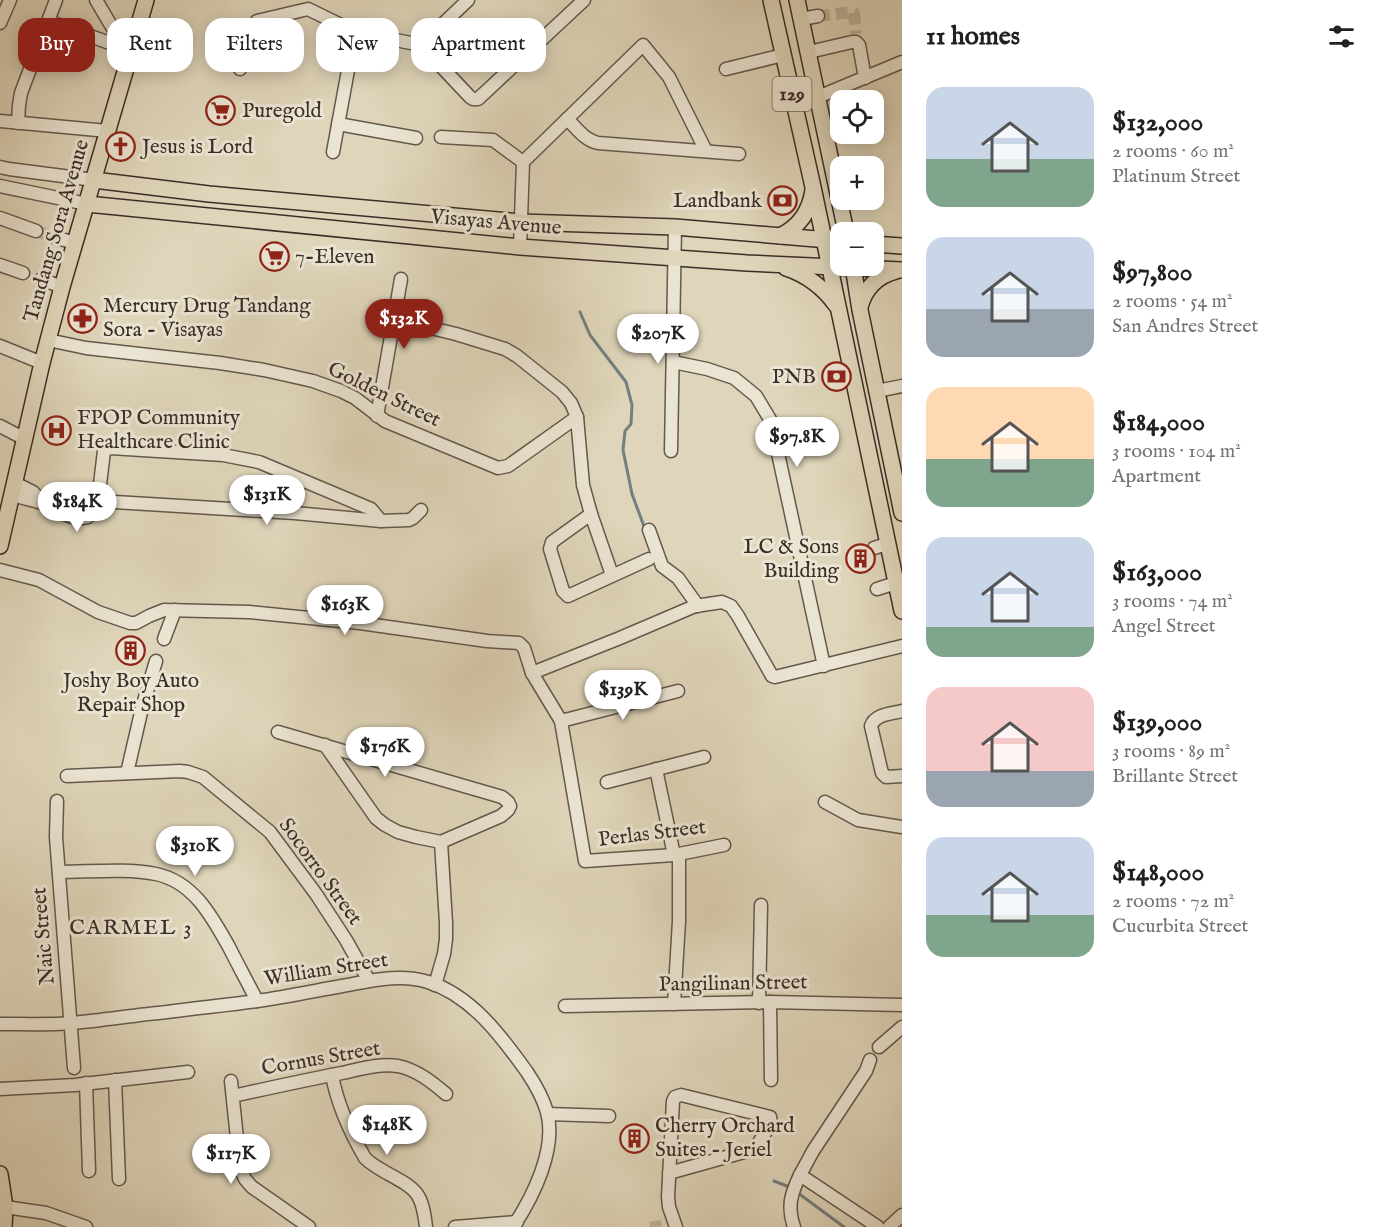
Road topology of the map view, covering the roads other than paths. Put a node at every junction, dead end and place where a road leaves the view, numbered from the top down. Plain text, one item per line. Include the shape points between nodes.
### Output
1 (56, 0) edge
2 (96, 0) edge
3 (146, 0) edge
4 (468, 0) edge
5 (584, 0) edge
6 (771, 0) edge
7 (797, 0) edge
8 (6, 3) edge
9 (818, 16) tunnel mouth
10 (49, 18) edge
11 (108, 18) edge
12 (140, 18) edge
13 (270, 18) edge
14 (326, 18) edge
15 (449, 18) edge
16 (801, 19) junction
17 (0, 23) edge
18 (546, 35) edge
19 (808, 52) junction
20 (783, 55) junction
21 (902, 62) edge
22 (726, 69) dead end
23 (29, 72) edge
24 (123, 72) edge
25 (348, 72) edge
26 (446, 72) edge
27 (507, 72) edge
28 (865, 78) junction
29 (818, 98) junction
30 (567, 119) junction
31 (0, 121) edge
32 (18, 123) junction
33 (338, 124) junction
34 (108, 131) junction
35 (441, 137) dead end
36 (416, 138) dead end
37 (706, 151) junction
38 (333, 152) dead end
39 (739, 153) dead end
40 (524, 162) junction
41 (0, 166) edge
42 (94, 180) junction
43 (0, 186) edge
44 (813, 187) junction
45 (308, 203) junction
46 (87, 204) junction
47 (0, 218) edge
48 (521, 222) junction
49 (844, 222) edge
50 (306, 227) junction
51 (675, 227) junction
52 (36, 231) tunnel mouth
53 (780, 236) junction
54 (54, 237) tunnel mouth
55 (824, 239) junction
56 (830, 240) edge
57 (75, 243) junction
58 (884, 245) edge
59 (902, 246) edge
60 (520, 247) junction
61 (674, 258) junction
62 (772, 264) junction
63 (0, 265) edge
64 (830, 267) joint
65 (884, 269) edge
66 (902, 270) edge
67 (23, 273) dead end
68 (832, 276) edge
69 (855, 276) edge
70 (41, 279) dead end
71 (401, 279) dead end
72 (62, 286) junction
73 (839, 310) junction
74 (860, 310) junction
75 (394, 319) junction
76 (48, 340) junction
77 (0, 346) edge
78 (673, 362) junction
79 (42, 363) junction
80 (902, 386) edge
81 (877, 391) junction
82 (377, 416) junction
83 (577, 417) junction
84 (0, 426) edge
85 (25, 439) junction
86 (671, 451) dead end
87 (10, 494) edge
88 (98, 501) junction
89 (421, 510) dead end
90 (902, 513) edge
91 (591, 514) junction
92 (381, 521) junction
93 (649, 530) dead end
94 (0, 546) edge
95 (649, 559) dead end
96 (0, 570) edge
97 (612, 576) junction
98 (896, 583) junction
99 (877, 589) dead end
100 (697, 606) junction
101 (175, 610) junction
102 (902, 611) edge
103 (165, 639) dead end
104 (902, 646) edge
105 (156, 661) dead end
106 (822, 661) junction
107 (532, 673) junction
108 (678, 691) dead end
109 (902, 711) edge
110 (561, 721) junction
111 (278, 732) dead end
112 (325, 746) junction
113 (704, 757) dead end
114 (656, 770) junction
115 (127, 773) junction
116 (67, 776) dead end
117 (902, 776) edge
118 (607, 782) dead end
119 (57, 801) dead end
120 (825, 802) dead end
121 (902, 827) edge
122 (441, 842) junction
123 (724, 845) dead end
124 (676, 854) junction
125 (59, 872) junction
126 (761, 904) dead end
127 (369, 981) junction
128 (435, 985) junction
129 (257, 1001) junction
130 (764, 1003) junction
131 (674, 1004) junction
132 (902, 1005) edge
133 (565, 1006) dead end
134 (71, 1023) junction
135 (0, 1024) edge
136 (902, 1027) edge
137 (879, 1047) dead end
138 (870, 1059) dead end
139 (74, 1068) dead end
140 (188, 1072) dead end
141 (332, 1075) junction
142 (115, 1080) junction
143 (771, 1080) dead end
144 (231, 1081) dead end
145 (86, 1083) junction
146 (0, 1089) edge
147 (446, 1094) dead end
148 (233, 1096) junction
149 (548, 1114) junction
150 (609, 1116) dead end
151 (89, 1171) dead end
152 (669, 1173) junction
153 (0, 1174) edge
154 (800, 1175) junction
155 (118, 1179) dead end
156 (902, 1215) edge
157 (4, 1217) edge
158 (515, 1224) edge
159 (86, 1227) edge
160 (309, 1227) edge
161 (426, 1227) edge
162 (455, 1227) edge
163 (676, 1227) edge
164 (794, 1227) edge
165 (878, 1227) edge
166 (889, 1227) edge

1 - 10 street
2 - 11 street
3 - 12 main road, Tandang Sora Avenue
4 - 15 street
5 - 18 street
6 - 20 main road, 129
7 - 16 main road, 129
8 - 17 street
9 - 16 street
13 - 14 street via 308,9
16 - 19 main road, 129
19 - 28 street via 854,38
19 - 29 main road, 129
20 - 22 street
20 - 44 main road, 129
21 - 28 street
23 - 32 street via 21,93
24 - 34 main road, Tandang Sora Avenue
25 - 33 street
26 - 27 street via 473,99 478,99
28 - 29 street
29 - 49 main road, 129
30 - 37 street via 590,141 598,143
30 - 37 street via 643,45 669,77
30 - 40 street
31 - 32 street
32 - 34 street
33 - 36 street
33 - 38 street
34 - 42 main road, Tandang Sora Avenue
35 - 40 street via 493,140
37 - 39 street
40 - 48 street
41 - 42 street
42 - 45 main road, Visayas Avenue
42 - 46 main road, Tandang Sora Avenue
43 - 46 street
44 - 53 main road via 804,217
44 - 55 main road, 129
45 - 48 main road, Visayas Avenue
45 - 50 main road
46 - 50 main road, Visayas Avenue
46 - 57 main road, Tandang Sora Avenue
47 - 52 street
48 - 51 main road, Visayas Avenue
48 - 60 street
50 - 60 main road, Visayas Avenue
51 - 53 main road, Visayas Avenue
51 - 61 street
53 - 55 main road, Visayas Avenue
54 - 57 street
55 - 56 main road, Visayas Avenue
55 - 64 main road, 129
57 - 72 main road, Tandang Sora Avenue
58 - 59 main road
60 - 61 main road, Visayas Avenue
61 - 62 main road, Visayas Avenue
61 - 78 street
62 - 64 main road, Visayas Avenue
62 - 73 main road via 813,281
63 - 67 street
65 - 66 main road, Visayas Avenue
66 - 74 main road via 873,283
68 - 73 main road, 129
69 - 74 main road
70 - 72 street
71 - 75 street
72 - 76 main road, Tandang Sora Avenue
73 - 98 main road, 129 via 881,546
74 - 81 main road
75 - 82 street
75 - 83 street via 504,349 562,392
76 - 79 main road, Tandang Sora Avenue
76 - 82 street, Golden Street via 220,363 313,381 341,391
77 - 79 street
78 - 86 street
78 - 106 street via 734,378 756,396 771,421
79 - 85 main road, Tandang Sora Avenue
80 - 81 street
81 - 90 main road
82 - 83 street, Golden Street via 498,468 508,466
83 - 91 street
84 - 85 street
85 - 87 main road, Tandang Sora Avenue
87 - 88 street via 33,492 63,514 81,518 88,517
87 - 94 main road, Tandang Sora Avenue
88 - 92 street
88 - 92 street via 106,449 224,455 259,462 371,509
89 - 92 street via 410,520
91 - 97 street
91 - 97 street via 552,542 550,549 562,591 568,596
93 - 100 street via 662,566 678,578
95 - 97 street
96 - 101 street via 39,580 98,612 130,623 164,610
98 - 99 street
98 - 102 main road, 129
100 - 106 street via 722,602 731,606 772,676
100 - 107 street
101 - 103 street
101 - 107 street via 349,621 516,643 524,648
104 - 106 street
105 - 115 street
107 - 110 street
108 - 110 street
109 - 117 street via 876,717 871,726 882,773 886,777
110 - 124 street, Perlas Street via 585,861
111 - 112 street
112 - 122 street via 376,818 416,837
112 - 122 street via 502,796 508,802 510,806 501,816
113 - 114 street
114 - 118 street
114 - 124 street
115 - 116 street, Socorro Street
115 - 127 street, Socorro Street via 180,771 202,777 270,832 316,894
119 - 125 street, Naic Street
120 - 121 street via 858,820
122 - 128 street via 446,939
123 - 124 street, Perlas Street
124 - 131 street via 679,921
125 - 129 street via 158,874 177,883 211,915
125 - 134 street, Naic Street
126 - 130 street
127 - 128 street, William Street via 404,978
127 - 129 street, William Street
128 - 149 street, William Street via 466,1003 502,1039 536,1087
129 - 134 street, William Street
130 - 131 street, Pangilinan Street
130 - 132 street, Pangilinan Street
130 - 143 street
131 - 133 street, Pangilinan Street
134 - 135 street, William Street
134 - 139 street, Naic Street
136 - 137 street
138 - 154 street
140 - 142 street
141 - 147 street, Cornus Street via 376,1066 400,1066 428,1079
141 - 148 street, Cornus Street
141 - 161 street via 344,1116 365,1158 414,1190 423,1205
142 - 145 street
142 - 155 street
144 - 148 street
145 - 146 street
145 - 151 street
148 - 160 street via 240,1167 245,1179
149 - 150 street
149 - 158 street, William Street via 545,1156 534,1191
152 - 152 street via 755,1149 772,1120 678,1095 673,1101
152 - 163 street via 668,1202
153 - 157 main road
154 - 164 street via 791,1197
154 - 165 street
156 - 166 street
157 - 159 street via 46,1213
158 - 162 street

